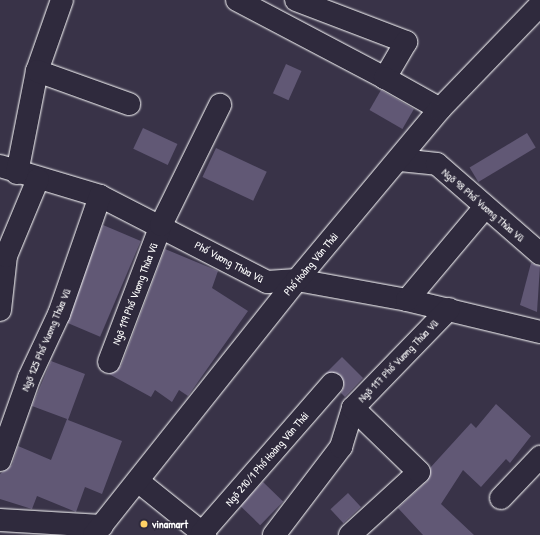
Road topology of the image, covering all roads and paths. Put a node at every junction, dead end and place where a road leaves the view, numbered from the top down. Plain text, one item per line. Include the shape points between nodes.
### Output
1 (62, 0) edge
2 (237, 0) edge
3 (296, 0) edge
4 (540, 5) edge
5 (37, 71) junction
6 (385, 78) junction
7 (129, 104) dead end
8 (220, 105) dead end
9 (440, 109) junction
10 (400, 160) junction
11 (9, 170) edge
12 (38, 179) junction
13 (100, 196) junction
14 (485, 207) junction
15 (161, 225) junction
16 (540, 254) edge
17 (297, 280) junction
18 (407, 300) junction
19 (449, 309) junction
20 (0, 310) edge
21 (540, 332) edge
22 (108, 362) dead end
23 (332, 384) dead end
24 (353, 408) junction
25 (540, 457) edge
26 (0, 460) edge
27 (139, 482) junction
28 (501, 498) dead end
29 (0, 520) edge
30 (98, 530) edge
31 (204, 534) edge
32 (274, 535) edge
33 (350, 535) edge

1 - 5 street
2 - 6 street
3 - 6 street via 406,42
4 - 9 street, Phố Hoàng Văn Thái
5 - 7 street
5 - 11 street
6 - 9 street
8 - 15 street, Ngõ 119 Phố Vương Thừa Vũ
9 - 10 street, Phố Hoàng Văn Thái
10 - 14 street, Ngõ 98 Phố Vương Thừa Vũ via 437,164
10 - 17 street, Phố Hoàng Văn Thái
11 - 12 street, Phố Vương Thừa Vũ
12 - 13 street, Phố Vương Thừa Vũ
12 - 20 street via 6,256
13 - 15 street, Phố Vương Thừa Vũ
13 - 26 street, Ngõ 125 Phố Vương Thừa Vũ via 59,314 29,378
14 - 16 street, Ngõ 98 Phố Vương Thừa Vũ
14 - 18 street
15 - 17 street, Phố Vương Thừa Vũ via 267,282
15 - 22 street, Ngõ 119 Phố Vương Thừa Vũ
17 - 18 street, Phố Vương Thừa Vũ
17 - 27 street, Phố Hoàng Văn Thái
18 - 19 street, Phố Vương Thừa Vũ
19 - 21 street, Phố Vương Thừa Vũ
19 - 24 street, Ngõ 117 Phố Vương Thừa Vũ
23 - 31 street, Ngõ 210/1 Phố Hoàng Văn Thái
24 - 32 street, Ngõ 117 Phố Vương Thừa Vũ via 341,447
24 - 33 street via 419,472
25 - 28 street
27 - 30 street, Phố Hoàng Văn Thái
27 - 31 street
29 - 30 street

